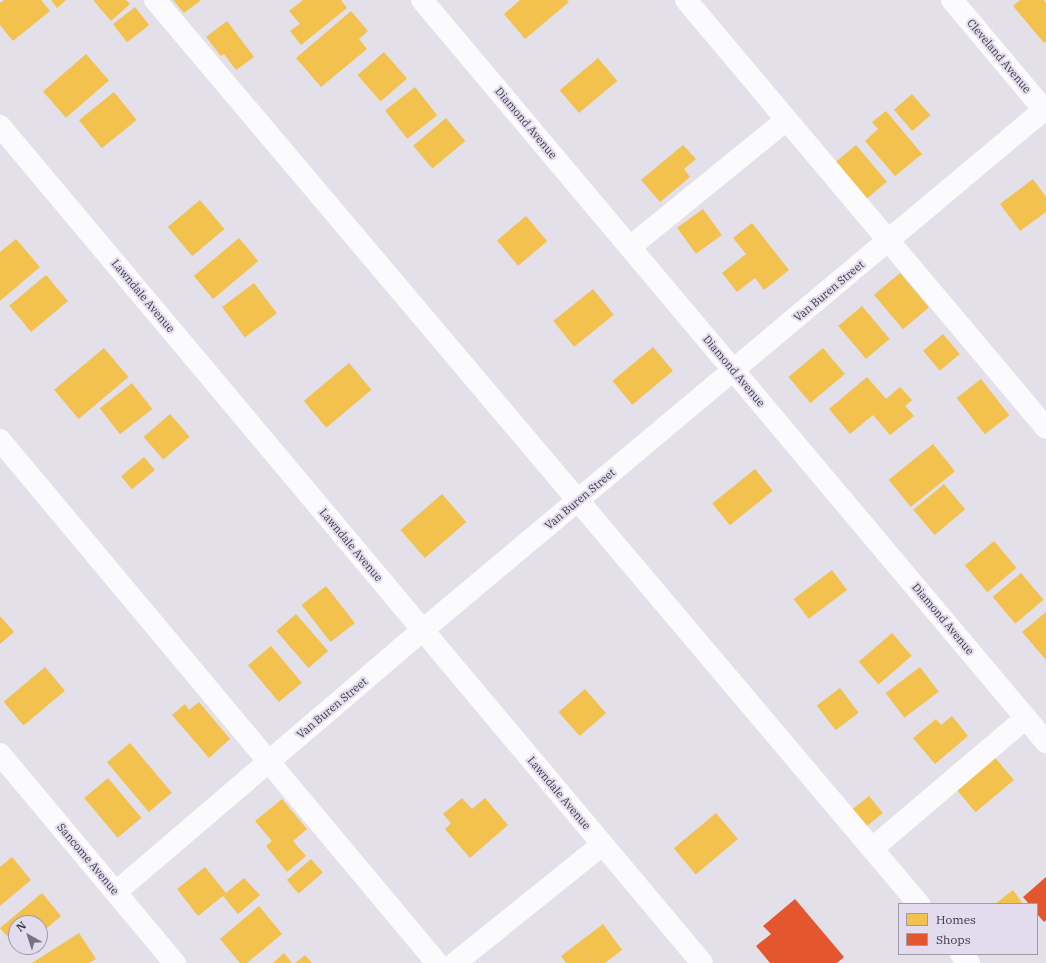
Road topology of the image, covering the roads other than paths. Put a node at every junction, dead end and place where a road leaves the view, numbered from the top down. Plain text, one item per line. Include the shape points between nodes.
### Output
1 (155, 0) edge
2 (422, 0) edge
3 (686, 0) edge
4 (952, 0) edge
5 (1045, 110) edge
6 (786, 120) junction
7 (0, 126) edge
8 (888, 241) junction
9 (630, 247) junction
10 (734, 370) junction
11 (1046, 428) edge
12 (0, 440) edge
13 (577, 502) junction
14 (423, 630) junction
15 (1026, 718) junction
16 (1046, 742) edge
17 (0, 754) edge
18 (269, 761) junction
19 (602, 844) junction
20 (873, 848) junction
21 (116, 892) junction
22 (919, 903) edge
23 (963, 955) edge
24 (175, 963) edge
25 (437, 963) edge
26 (455, 963) edge
27 (702, 963) edge
28 (969, 963) edge

1 - 13 street
2 - 9 street, Diamond Avenue
3 - 6 street
4 - 5 street, Cleveland Avenue
5 - 8 street, Van Buren Street
6 - 8 street
6 - 9 street
7 - 14 street, Lawndale Avenue
8 - 10 street, Van Buren Street
8 - 11 street
9 - 10 street, Diamond Avenue
10 - 13 street, Van Buren Street
10 - 15 street, Diamond Avenue
12 - 18 street
13 - 14 street, Van Buren Street
13 - 20 street
14 - 18 street, Van Buren Street
14 - 19 street, Lawndale Avenue
15 - 16 street, Diamond Avenue
15 - 20 street
17 - 21 street, Sancome Avenue
18 - 21 street, Van Buren Street
18 - 25 street
19 - 26 street
19 - 27 street, Lawndale Avenue
20 - 22 street
21 - 24 street, Sancome Avenue
23 - 28 street

